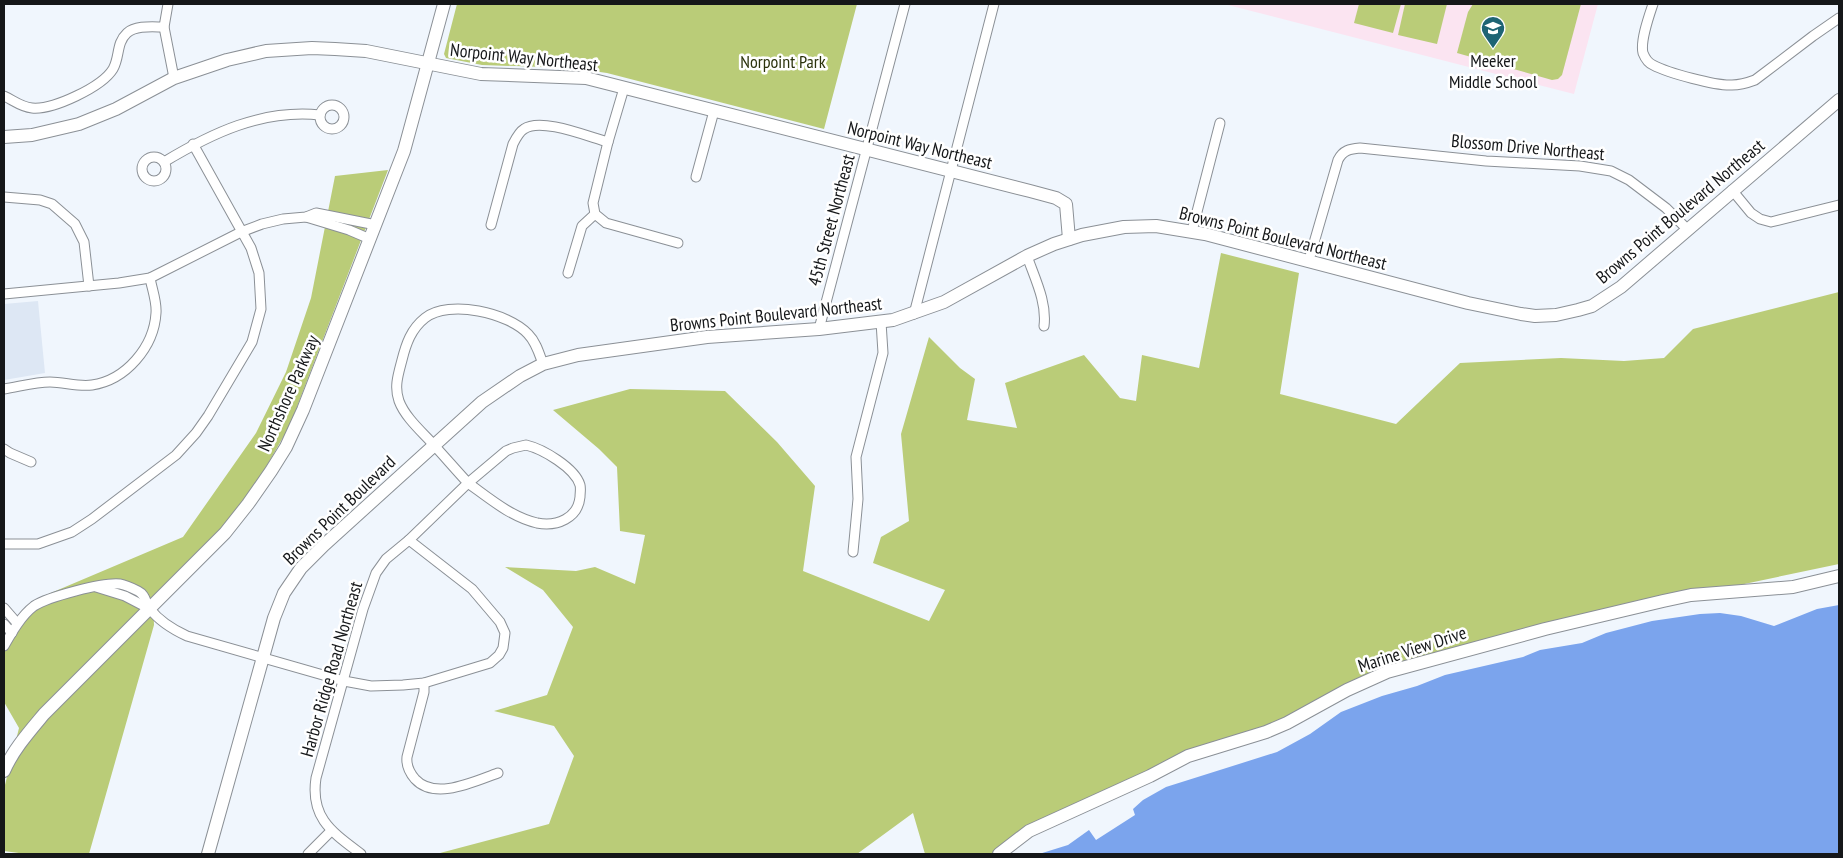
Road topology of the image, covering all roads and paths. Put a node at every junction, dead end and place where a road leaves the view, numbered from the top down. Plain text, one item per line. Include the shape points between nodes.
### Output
1 (168, 4) edge
2 (444, 4) edge
3 (905, 4) edge
4 (994, 4) edge
5 (1653, 4) edge
6 (1839, 18) edge
7 (164, 27) junction
8 (428, 63) junction
9 (174, 78) junction
10 (624, 88) junction
11 (4, 96) edge
12 (1839, 100) edge
13 (714, 110) junction
14 (320, 115) dead end
15 (1220, 124) dead end
16 (4, 137) edge
17 (608, 142) junction
18 (193, 144) junction
19 (866, 149) junction
20 (164, 162) dead end
21 (950, 171) junction
22 (696, 177) dead end
23 (1732, 190) junction
24 (4, 197) edge
25 (1839, 205) edge
26 (595, 214) junction
27 (306, 217) junction
28 (376, 225) junction
29 (491, 225) dead end
30 (1687, 229) junction
31 (1192, 231) junction
32 (241, 232) junction
33 (370, 239) junction
34 (1069, 239) junction
35 (678, 244) dead end
36 (1027, 256) junction
37 (1309, 260) junction
38 (568, 273) dead end
39 (150, 278) junction
40 (89, 286) junction
41 (4, 294) edge
42 (914, 314) junction
43 (881, 322) junction
44 (1044, 326) dead end
45 (819, 329) junction
46 (543, 364) junction
47 (4, 389) edge
48 (434, 446) junction
49 (4, 449) edge
50 (31, 462) dead end
51 (468, 483) junction
52 (409, 540) junction
53 (4, 544) edge
54 (853, 552) dead end
55 (1839, 576) edge
56 (4, 608) edge
57 (150, 609) junction
58 (17, 623) junction
59 (4, 624) edge
60 (12, 633) junction
61 (4, 646) edge
62 (263, 658) junction
63 (344, 681) junction
64 (424, 683) junction
65 (4, 771) edge
66 (498, 773) dead end
67 (331, 831) junction
68 (208, 854) edge
69 (308, 854) edge
70 (361, 854) edge
71 (999, 854) edge

1 - 7 street
2 - 8 street, Northshore Parkway
3 - 19 street, 45th Street Northeast
4 - 21 street
5 - 6 street via 1644,40 1647,60 1654,66 1716,84 1744,84 1755,80
7 - 9 street
7 - 11 street via 139,28 129,32 121,42 110,74 64,101 33,108
8 - 9 street, Norpoint Way Northeast via 366,51 287,49 227,60
8 - 10 street, Norpoint Way Northeast via 481,74 586,78
8 - 28 street, Northshore Parkway via 404,151
9 - 16 street, Norpoint Way Northeast via 116,109 79,124 32,135
10 - 13 street, Norpoint Way Northeast
10 - 17 street
12 - 23 street, Browns Point Boulevard Northeast
13 - 19 street, Norpoint Way Northeast
13 - 22 street
14 - 18 street via 281,114 258,119
15 - 31 street
17 - 26 street via 593,202
17 - 29 street via 542,124 530,126 519,134 513,144
18 - 20 street
18 - 32 street
19 - 21 street, Norpoint Way Northeast
19 - 45 street, 45th Street Northeast
21 - 34 street, Norpoint Way Northeast via 1056,198 1066,204
21 - 42 street
23 - 25 street via 1751,213 1771,222
23 - 30 street, Browns Point Boulevard Northeast
24 - 40 street via 52,204 75,224 84,242
26 - 35 street via 606,223
26 - 38 street via 582,226
27 - 28 street via 322,213
27 - 32 street via 283,219
27 - 33 street
28 - 33 street, Northshore Parkway
30 - 37 street, Browns Point Boulevard Northeast via 1621,287 1592,306 1556,314 1520,314 1490,308
30 - 37 street, Blossom Drive Northeast via 1666,208 1629,180 1611,171 1360,148 1346,150 1335,167
31 - 34 street, Browns Point Boulevard Northeast via 1156,226 1124,227
31 - 37 street, Browns Point Boulevard Northeast
32 - 39 street
32 - 53 street via 251,248 259,272 261,309 257,328 252,342 196,433 176,455 72,532 38,544
33 - 57 street, Northshore Parkway via 316,380 286,447 225,533
34 - 36 street, Browns Point Boulevard Northeast
36 - 42 street, Browns Point Boulevard Northeast via 957,295
36 - 44 street via 1042,299
39 - 40 street
39 - 47 street via 156,310 154,328 143,351 127,368 108,381 91,385 46,382
40 - 41 street
42 - 43 street, Browns Point Boulevard Northeast
43 - 45 street, Browns Point Boulevard Northeast
43 - 54 street via 883,353 856,457 858,499
45 - 46 street, Browns Point Boulevard Northeast via 634,346
46 - 48 street, Browns Point Boulevard via 493,393
46 - 48 street via 538,347 529,334 508,321 475,310 457,308 442,310 425,318 407,341 396,380 396,393 405,412
48 - 51 street
48 - 62 street, Browns Point Boulevard via 295,575 279,604
49 - 50 street
51 - 51 street, Harbor Ridge Road Northeast via 503,508 538,523 563,521 574,513 579,502 580,485 574,475 546,452 526,445 506,451
51 - 52 street, Harbor Ridge Road Northeast
52 - 63 street, Harbor Ridge Road Northeast via 386,559 376,573
52 - 64 street via 472,589 500,622 506,637 503,648 490,663
55 - 71 street, Marine View Drive via 1793,587 1691,595 1536,631 1387,672 1266,732 1188,756 1029,831
56 - 58 street
57 - 58 street via 125,596 96,587 42,602
57 - 62 street via 181,634
57 - 65 street, Northshore Parkway via 44,714
58 - 60 street
59 - 60 street
60 - 61 street
62 - 63 street
62 - 68 street, Browns Point Boulevard
63 - 64 street via 380,686
63 - 67 street, Harbor Ridge Road Northeast via 315,785 318,810
64 - 66 street via 407,758 412,776 422,785 445,788
67 - 69 street
67 - 70 street, Harbor Ridge Road Northeast

